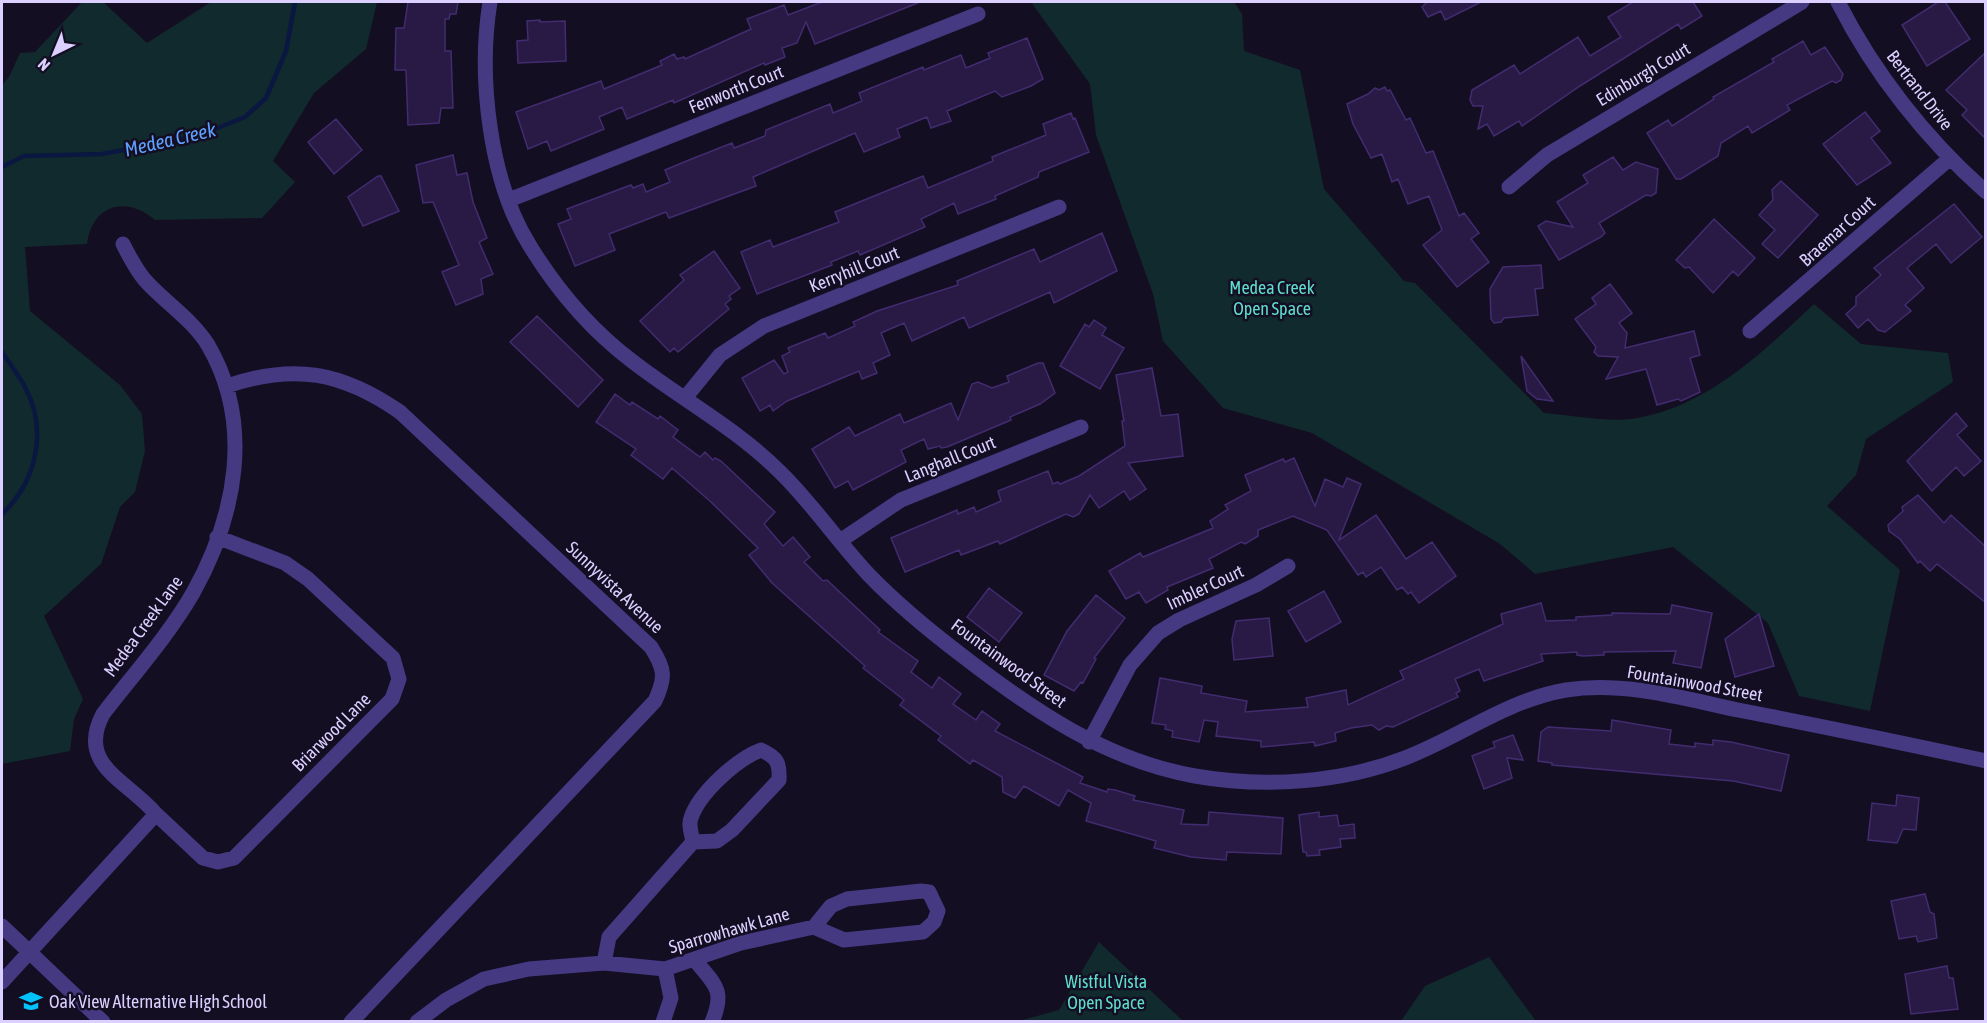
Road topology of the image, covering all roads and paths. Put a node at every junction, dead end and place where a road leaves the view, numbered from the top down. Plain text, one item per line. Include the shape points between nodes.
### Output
1 (490, 2) edge
2 (1802, 2) edge
3 (1838, 2) edge
4 (978, 14) dead end
5 (1948, 159) junction
6 (1509, 187) dead end
7 (1986, 192) edge
8 (509, 200) junction
9 (1059, 207) dead end
10 (123, 244) dead end
11 (1750, 331) dead end
12 (227, 386) junction
13 (685, 398) junction
14 (1082, 427) dead end
15 (217, 537) junction
16 (840, 541) junction
17 (1288, 566) dead end
18 (1089, 742) junction
19 (1986, 761) edge
20 (156, 814) junction
21 (693, 842) junction
22 (2, 926) edge
23 (814, 927) junction
24 (29, 953) junction
25 (694, 959) junction
26 (604, 963) junction
27 (665, 969) junction
28 (2, 982) edge
29 (102, 1022) edge
30 (351, 1022) edge
31 (417, 1022) edge
32 (663, 1022) edge
33 (712, 1022) edge

1 - 8 street, Fountainwood Street via 486,78 489,134
2 - 6 street, Edinburgh Court via 1547,155
3 - 5 street, Bertrand Drive via 1878,69
4 - 8 street, Fenworth Court
5 - 7 street, Bertrand Drive
5 - 11 street, Braemar Court
8 - 13 street, Fountainwood Street via 527,243 577,312 630,360
9 - 13 street, Kerryhill Court via 764,326 720,354
10 - 12 street, Medea Creek Lane via 144,279 207,344
12 - 15 street, Medea Creek Lane via 235,416 237,452
12 - 30 street, Sunnyvista Avenue via 259,375 291,373 332,377 372,392 409,420 651,647 662,664 663,683 655,701
13 - 16 street, Fountainwood Street via 782,473
14 - 16 street, Langhall Court via 901,500
15 - 20 street, Medea Creek Lane via 192,595 95,728 93,746 104,765
15 - 20 street, Briarwood Lane via 285,562 308,579 393,658 399,679 392,699 234,858 218,862 203,858
16 - 18 street, Fountainwood Street via 869,575 952,648 1021,700
17 - 18 street, Imbler Court via 1158,633 1130,664
18 - 19 street, Fountainwood Street via 1194,776 1257,783 1316,779 1355,773 1406,758 1517,704 1567,690 1631,688
20 - 24 street
21 - 21 street via 689,820 701,798 745,756 761,750 774,756 780,766 779,780 772,789 717,841
21 - 26 street via 609,937
22 - 24 street
23 - 23 street, Sparrowhawk Lane via 844,940 923,932 934,922 938,911 929,892 847,899 831,906
23 - 25 street, Sparrowhawk Lane via 768,935
24 - 28 street
24 - 29 street
25 - 27 street, Sparrowhawk Lane
25 - 33 street via 720,999
26 - 27 street, Sparrowhawk Lane
26 - 31 street, Sparrowhawk Lane via 529,969 484,980 446,1000
27 - 32 street via 671,998

